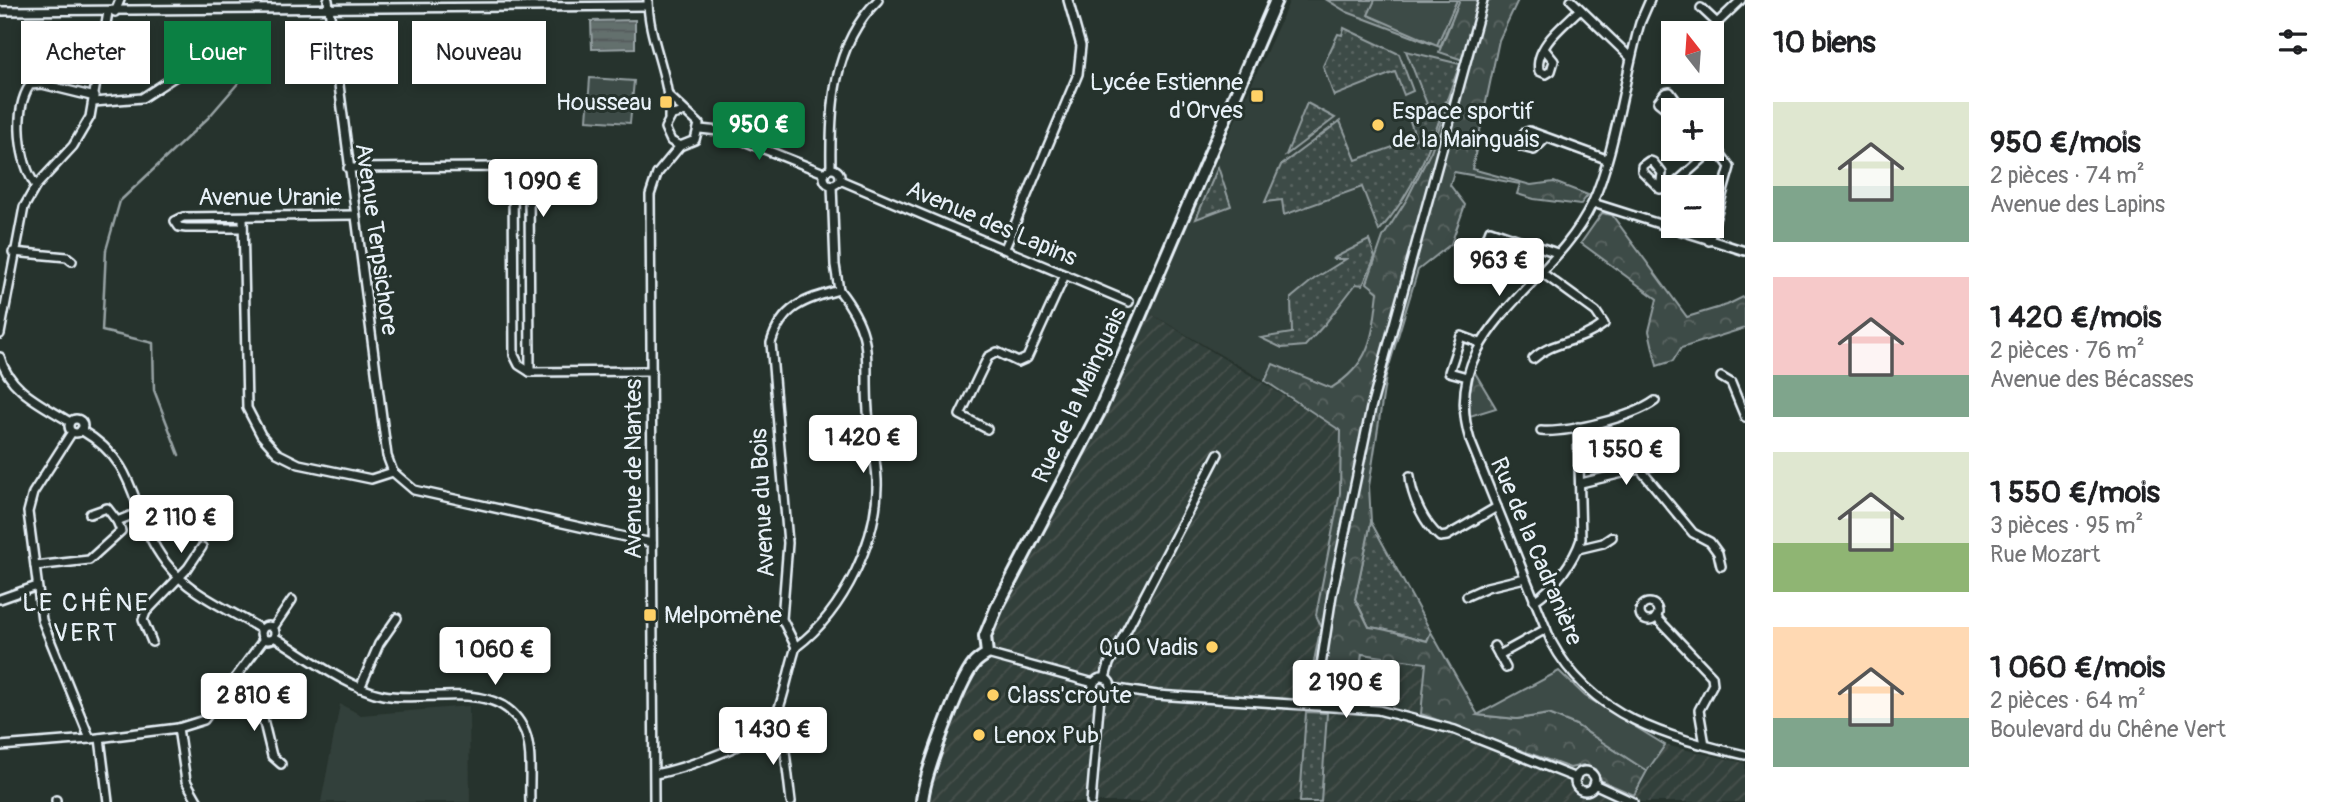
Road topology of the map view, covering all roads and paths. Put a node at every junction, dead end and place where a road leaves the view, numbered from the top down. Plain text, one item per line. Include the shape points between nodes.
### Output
1 (120, 0) edge
2 (328, 0) edge
3 (877, 0) edge
4 (1068, 0) edge
5 (1278, 0) edge
6 (1483, 0) edge
7 (1571, 0) edge
8 (1650, 0) edge
9 (1741, 0) edge
10 (648, 3) edge
11 (455, 4) edge
12 (1701, 8) dead end
13 (328, 10) junction
14 (1579, 10) junction
15 (0, 11) edge
16 (111, 12) junction
17 (1545, 50) dead end
18 (1630, 57) junction
19 (164, 84) edge
20 (668, 95) junction
21 (1661, 98) edge
22 (1674, 98) edge
23 (95, 99) junction
24 (686, 112) junction
25 (669, 118) junction
26 (700, 130) junction
27 (1546, 138) dead end
28 (680, 146) junction
29 (1724, 158) edge
30 (1606, 159) junction
31 (1697, 161) edge
32 (348, 168) junction
33 (513, 169) junction
34 (828, 171) junction
35 (840, 180) junction
36 (832, 185) junction
37 (36, 186) junction
38 (1660, 189) dead end
39 (1593, 202) junction
40 (355, 215) junction
41 (243, 217) junction
42 (243, 229) junction
43 (1509, 237) junction
44 (1709, 241) junction
45 (1004, 248) junction
46 (1745, 251) edge
47 (13, 252) junction
48 (1557, 253) junction
49 (72, 261) dead end
50 (1541, 272) junction
51 (1065, 275) junction
52 (4, 281) edge
53 (839, 290) junction
54 (1129, 302) dead end
55 (0, 334) edge
56 (1480, 343) junction
57 (0, 357) edge
58 (1533, 359) dead end
59 (1, 367) edge
60 (652, 371) junction
61 (530, 372) junction
62 (1467, 377) junction
63 (1721, 377) dead end
64 (1655, 401) dead end
65 (1745, 417) edge
66 (70, 422) junction
67 (1578, 427) junction
68 (987, 429) dead end
69 (81, 430) junction
70 (1541, 431) dead end
71 (72, 432) junction
72 (1218, 454) dead end
73 (1664, 463) dead end
74 (1640, 470) junction
75 (393, 472) junction
76 (1410, 476) dead end
77 (1581, 483) junction
78 (1497, 507) junction
79 (140, 512) junction
80 (90, 514) dead end
81 (117, 521) junction
82 (1612, 537) dead end
83 (653, 543) junction
84 (202, 547) dead end
85 (1578, 549) junction
86 (35, 566) junction
87 (1721, 566) dead end
88 (180, 578) junction
89 (1525, 578) junction
90 (37, 586) junction
91 (1466, 596) dead end
92 (0, 599) edge
93 (292, 600) dead end
94 (1534, 601) junction
95 (1656, 617) dead end
96 (397, 618) dead end
97 (273, 628) junction
98 (1546, 629) junction
99 (263, 634) junction
100 (274, 637) junction
101 (152, 642) dead end
102 (1494, 646) dead end
103 (796, 647) junction
104 (986, 654) junction
105 (1499, 655) junction
106 (1506, 667) dead end
107 (1105, 678) junction
108 (1094, 683) junction
109 (360, 688) junction
110 (1111, 688) junction
111 (227, 692) junction
112 (1100, 696) junction
113 (1315, 704) junction
114 (771, 724) junction
115 (178, 728) junction
116 (100, 738) junction
117 (90, 739) junction
118 (0, 746) edge
119 (1704, 746) junction
120 (1745, 755) edge
121 (281, 764) dead end
122 (654, 774) junction
123 (1576, 778) junction
124 (1594, 784) junction
125 (108, 802) edge
126 (198, 802) edge
127 (530, 802) edge
128 (654, 802) edge
129 (791, 802) edge
130 (922, 802) edge
131 (1091, 802) edge
132 (1633, 802) edge

1 - 16 street
2 - 13 street, Avenue Terpsichore
3 - 34 street via 853,34 836,77
4 - 45 street via 1081,46 1078,74
5 - 104 street, Rue de la Mainguais via 1099,412 997,607 985,636
6 - 113 street via 1371,408 1332,594
7 - 14 street
8 - 18 street, Rue de la Cadranière
9 - 12 street via 1717,23
10 - 11 street
10 - 20 street
11 - 13 street
13 - 16 street
13 - 32 street, Avenue Terpsichore
14 - 17 street via 1550,38
14 - 18 street
15 - 16 street
16 - 23 street
18 - 30 street, Rue de la Cadranière
19 - 23 street via 142,98
20 - 24 street
20 - 25 street
21 - 22 street via 1670,92
23 - 37 street via 84,130
23 - 37 street via 42,84 30,85 24,94 20,128 27,174
24 - 25 street
24 - 26 street via 696,118
25 - 28 street via 667,137
26 - 28 street via 695,140
26 - 34 street via 719,131
27 - 30 street
28 - 60 street, Avenue de Nantes via 657,174 650,195
29 - 44 street via 1730,167
30 - 39 street, Rue de la Cadranière
31 - 38 street via 1671,187
32 - 33 street
32 - 40 street, Avenue Terpsichore
33 - 61 street via 514,355
33 - 61 street via 524,173 529,183
34 - 35 street via 839,172
34 - 36 street via 825,181
35 - 36 street
35 - 45 street, Avenue des Lapins
36 - 53 street
37 - 47 street via 24,207
39 - 44 street
39 - 48 street, Rue de la Cadranière
40 - 41 street, Avenue Uranie
40 - 75 street, Avenue Terpsichore via 387,456
41 - 42 street
41 - 42 street, Avenue Uranie via 183,217 175,221 186,228
42 - 75 street via 247,408 261,435 277,453 299,464 371,479
43 - 43 street via 1490,230 1479,259 1498,266
43 - 48 street
44 - 46 street
45 - 51 street, Avenue des Lapins
47 - 49 street
47 - 52 street
48 - 50 street, Rue de la Cadranière
50 - 56 street, Rue de la Cadranière
50 - 58 street via 1596,312 1604,324 1588,337 1543,349
51 - 54 street, Avenue des Lapins
51 - 68 street via 1027,358 1018,362 997,352 988,357 960,415
52 - 55 street
53 - 103 street via 860,320 867,341 868,409 877,480 875,517 852,576 824,618
53 - 103 street, Avenue du Bois via 789,311 777,323 771,343 788,543 782,619
56 - 62 street, Rue de la Cadranière
56 - 62 street via 1461,336 1449,372
57 - 59 street
59 - 66 street via 17,388
60 - 61 street
60 - 83 street, Avenue de Nantes
62 - 78 street, Rue de la Cadranière via 1467,430
63 - 65 street via 1731,383
64 - 67 street
66 - 69 street via 80,421
66 - 71 street
67 - 70 street
67 - 77 street
69 - 71 street
69 - 79 street via 112,452
71 - 86 street via 30,502
72 - 107 street
73 - 74 street
74 - 77 street
74 - 87 street via 1693,533 1710,542
75 - 83 street via 414,490
76 - 78 street via 1410,490 1440,537
77 - 85 street
78 - 89 street, Rue de la Cadranière
79 - 81 street
79 - 88 street via 158,553
80 - 81 street via 107,508
81 - 86 street via 121,531 89,561
82 - 85 street
83 - 122 street, Avenue de Nantes
84 - 88 street
85 - 94 street via 1546,594
86 - 90 street
88 - 99 street
88 - 101 street via 146,612 144,620
89 - 91 street
89 - 94 street, Rue de la Cadranière
90 - 92 street
90 - 117 street via 43,620
93 - 97 street
94 - 98 street, Rue de la Cadranière
95 - 119 street via 1712,676 1713,684 1699,710
96 - 109 street via 379,644
97 - 99 street via 267,626
97 - 100 street
98 - 105 street
98 - 119 street, Rue de la Cadranière via 1567,668 1597,696 1659,733
99 - 100 street
99 - 111 street
100 - 109 street
102 - 105 street
103 - 114 street
104 - 108 street
104 - 130 street, Rue de la Mainguais via 973,665 950,715
105 - 106 street
107 - 108 street
107 - 110 street
108 - 112 street
109 - 127 street via 399,697 482,697 508,710 525,733
110 - 112 street
110 - 113 street
111 - 115 street via 204,720
111 - 121 street via 262,715 272,756
112 - 131 street
113 - 123 street via 1416,718
114 - 122 street via 734,747
114 - 129 street via 783,734
115 - 116 street
115 - 126 street via 186,781
116 - 117 street
116 - 125 street
117 - 118 street
119 - 120 street, Rue de la Cadranière
122 - 128 street, Avenue de Nantes
123 - 124 street via 1588,772
123 - 124 street via 1582,790
124 - 132 street

